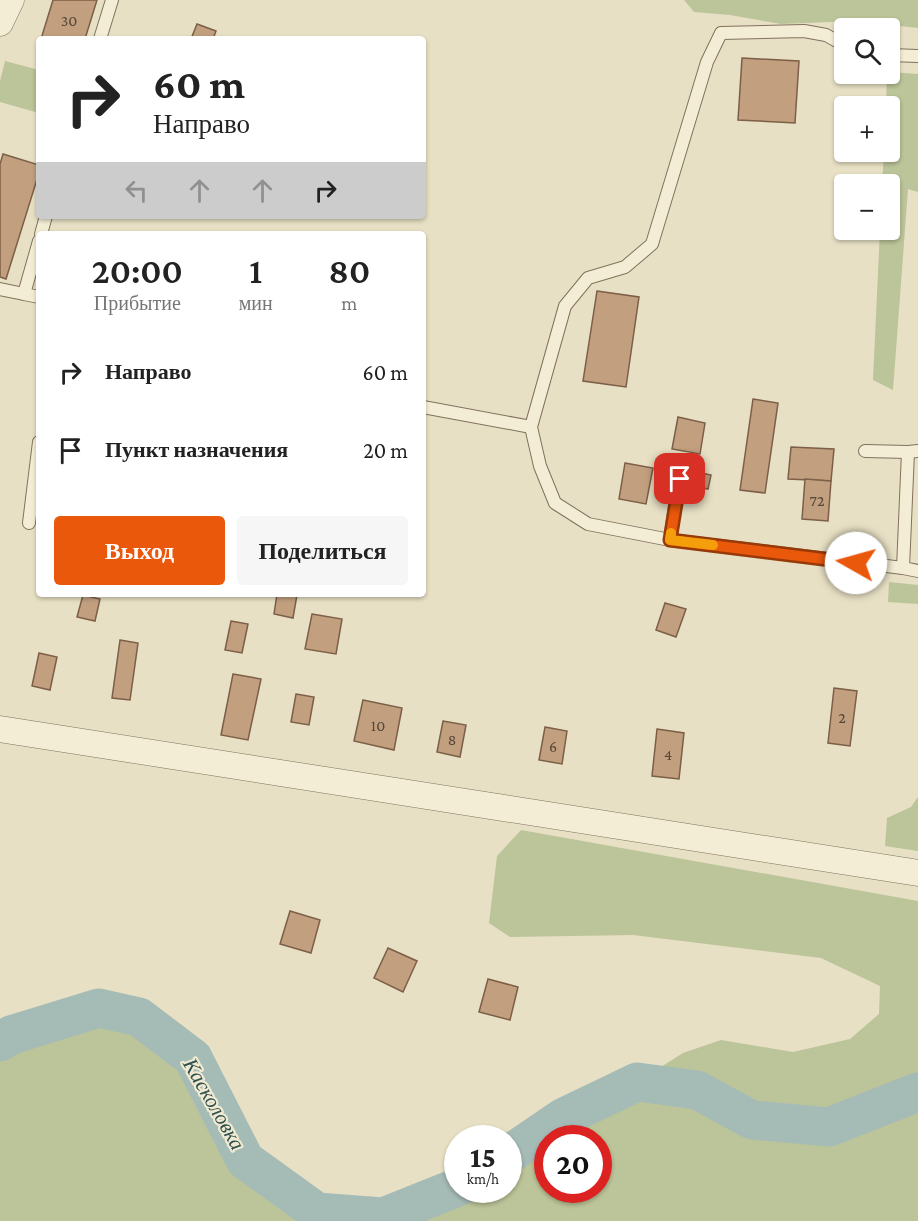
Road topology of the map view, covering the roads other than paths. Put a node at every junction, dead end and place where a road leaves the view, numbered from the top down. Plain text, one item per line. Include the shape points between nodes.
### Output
1 (11, 0) edge
2 (112, 0) edge
3 (0, 23) edge
4 (101, 36) edge
5 (834, 39) edge
6 (900, 55) edge
7 (918, 56) edge
8 (36, 252) edge
9 (0, 289) edge
10 (24, 294) junction
11 (36, 296) edge
12 (426, 408) edge
13 (531, 427) junction
14 (865, 451) dead end
15 (913, 452) edge
16 (36, 464) edge
17 (680, 479) dead end
18 (28, 523) dead end
19 (670, 540) junction
20 (903, 568) junction
21 (918, 571) edge
22 (0, 729) edge
23 (918, 873) edge

1 - 3 street
2 - 4 lane
5 - 13 lane via 804,32 721,33 707,62 652,244 624,267 588,278 565,306
6 - 7 lane
8 - 10 lane
9 - 10 lane
10 - 11 lane
12 - 13 lane
13 - 19 lane via 540,466 555,503 588,524
14 - 15 lane
15 - 20 lane
16 - 18 lane
17 - 19 lane
19 - 20 lane
20 - 21 lane
22 - 23 street

